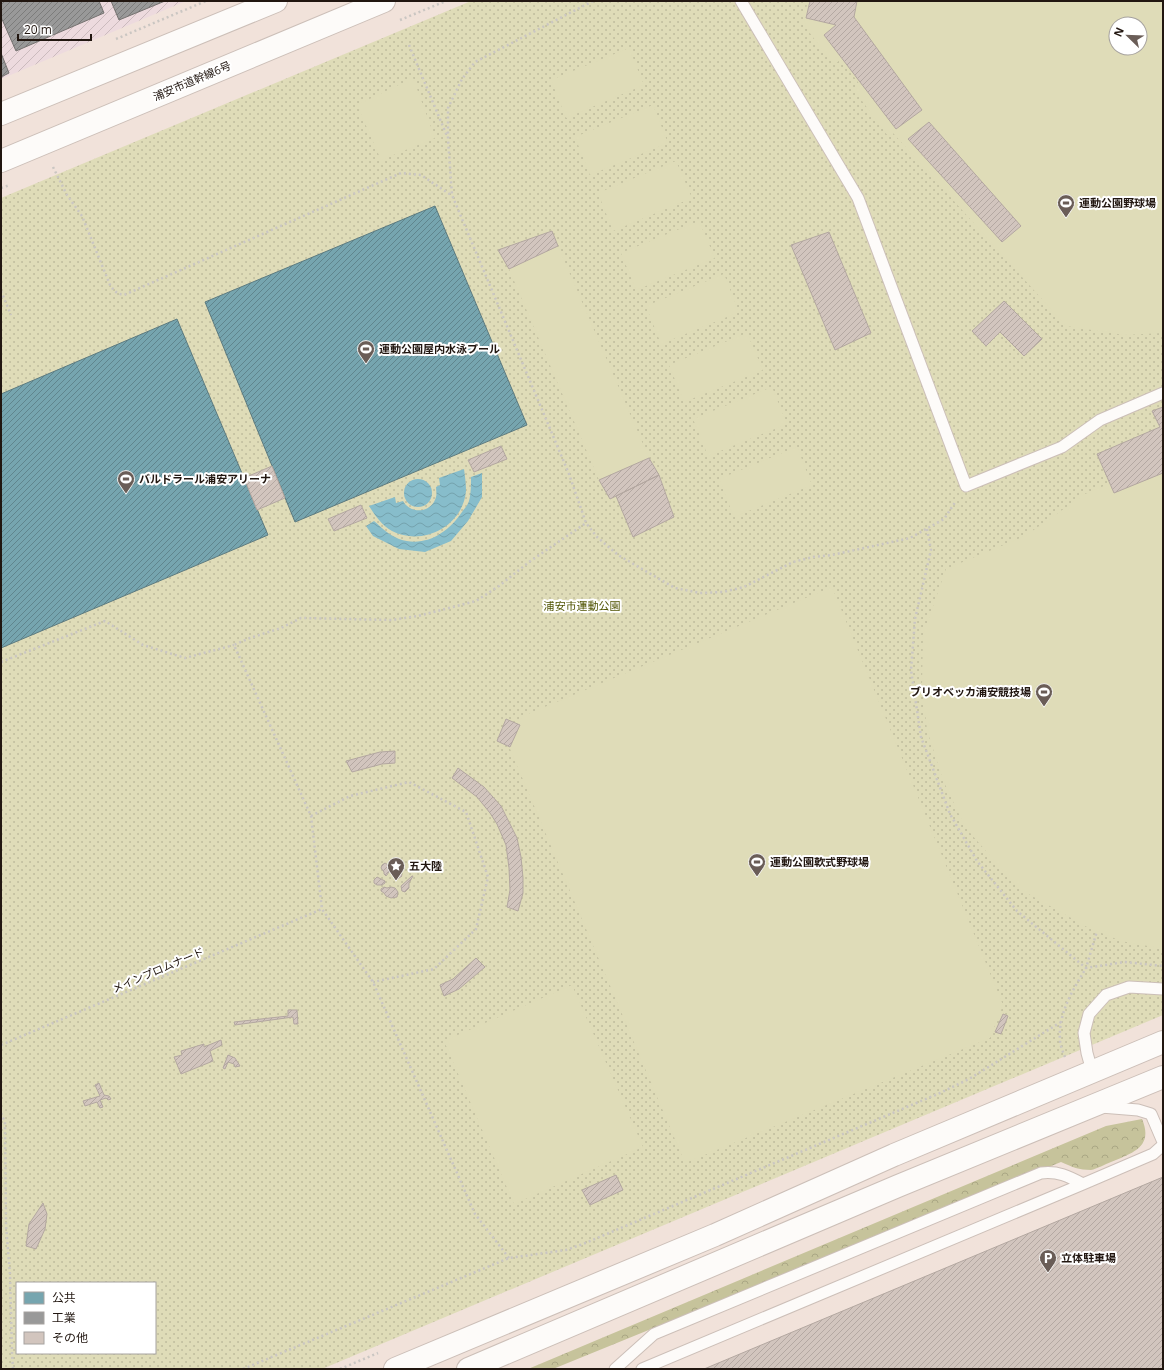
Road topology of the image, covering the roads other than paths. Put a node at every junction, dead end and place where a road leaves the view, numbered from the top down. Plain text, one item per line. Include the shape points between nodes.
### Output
1 (276, 1) edge
2 (384, 1) edge
3 (741, 1) edge
4 (1, 114) edge
5 (1, 162) edge
6 (1163, 394) edge
7 (1163, 989) edge
8 (1163, 1042) edge
9 (1092, 1071) junction
10 (1163, 1076) edge
11 (1092, 1106) junction
12 (1163, 1143) edge
13 (1083, 1184) junction
14 (395, 1369) edge
15 (468, 1369) edge
16 (615, 1369) edge
17 (642, 1369) edge

1 - 4 street
2 - 5 street, 浦安市道幹線6号
3 - 6 lane via 858,198 966,486 1062,446 1100,420
7 - 9 lane via 1129,987 1106,996 1089,1014 1084,1033
8 - 9 street
9 - 14 street via 715,1235
10 - 11 street
11 - 12 lane via 1138,1110 1151,1114
11 - 15 street
12 - 13 lane via 1152,1154
13 - 16 lane via 1053,1172 1041,1173 654,1334
13 - 17 lane

